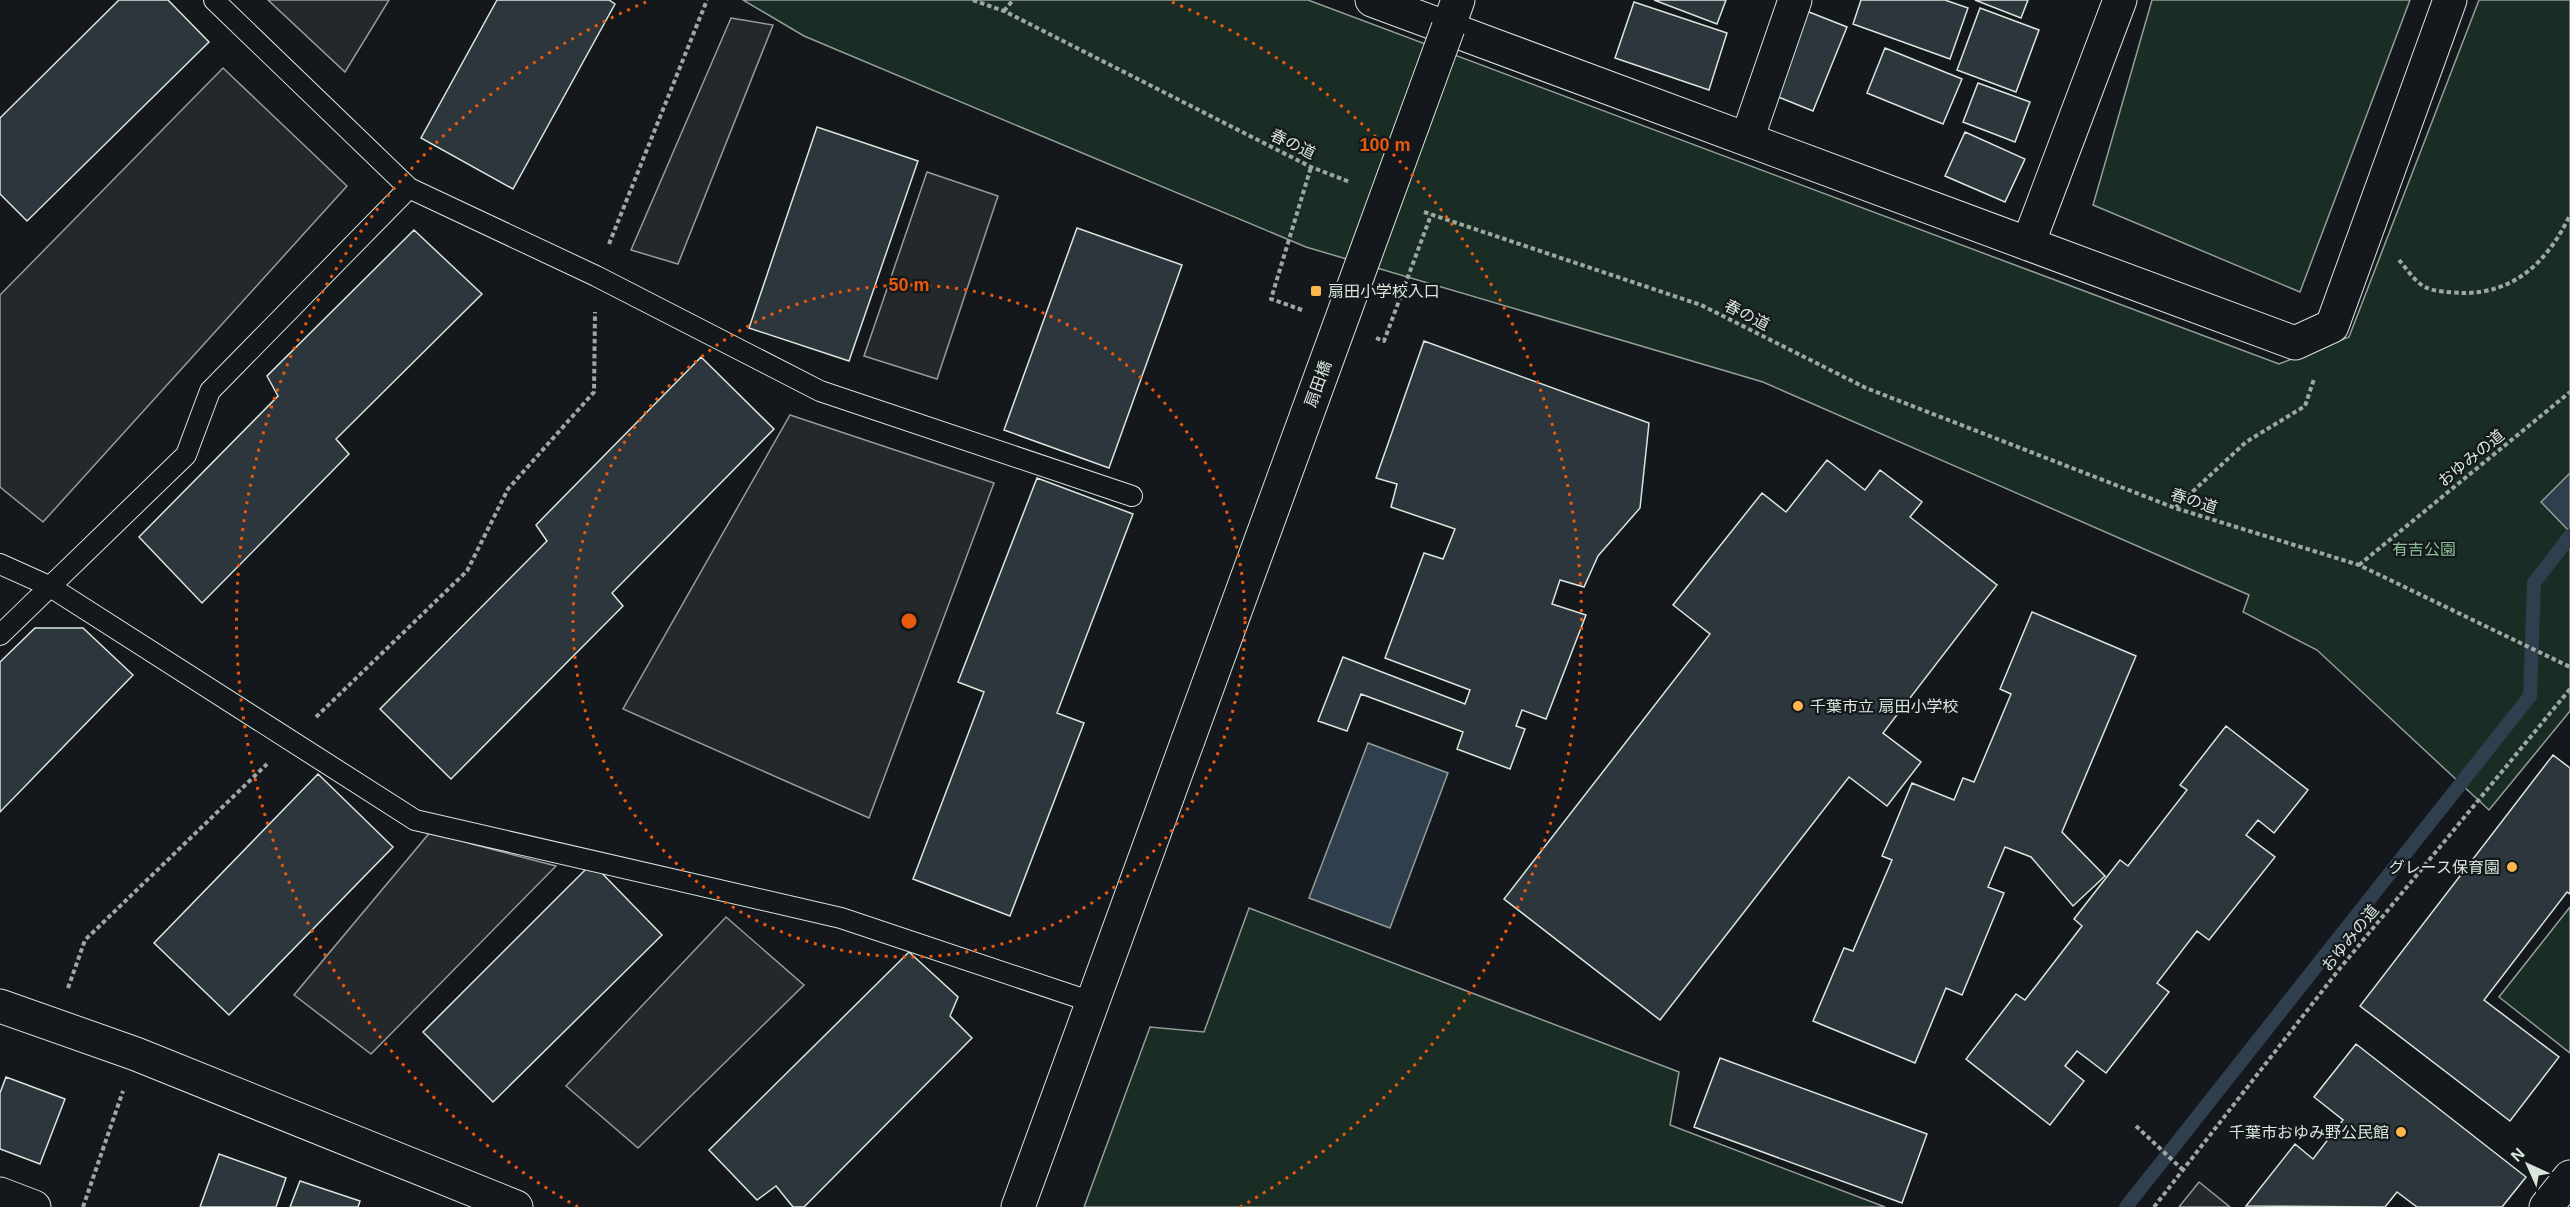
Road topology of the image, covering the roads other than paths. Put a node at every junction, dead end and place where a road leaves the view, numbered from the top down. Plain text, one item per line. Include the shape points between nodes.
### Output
1 (214, 0) edge
2 (1372, 0) edge
3 (1795, 0) edge
4 (2120, 0) edge
5 (2450, 0) edge
6 (1453, 14) edge
7 (1747, 139) junction
8 (409, 189) junction
9 (2028, 244) junction
10 (1132, 496) dead end
11 (0, 564) edge
12 (49, 586) junction
13 (0, 635) edge
14 (1092, 1002) junction
15 (0, 1006) edge
16 (2570, 1177) edge
17 (0, 1194) edge
18 (34, 1207) edge
19 (516, 1207) edge
20 (1018, 1207) edge
21 (2546, 1207) edge

1 - 8 lane
2 - 6 street
3 - 7 street
4 - 9 street
5 - 9 street via 2332,326 2295,343
6 - 7 street
6 - 14 street, 扇田橋, bridge
7 - 9 street
8 - 10 lane via 596,276 820,391
8 - 12 lane via 210,391 186,455
11 - 12 lane
12 - 13 lane
12 - 14 lane via 415,820 841,918
14 - 20 street, 扇田橋
15 - 19 street via 136,1054
16 - 21 street
17 - 18 street

